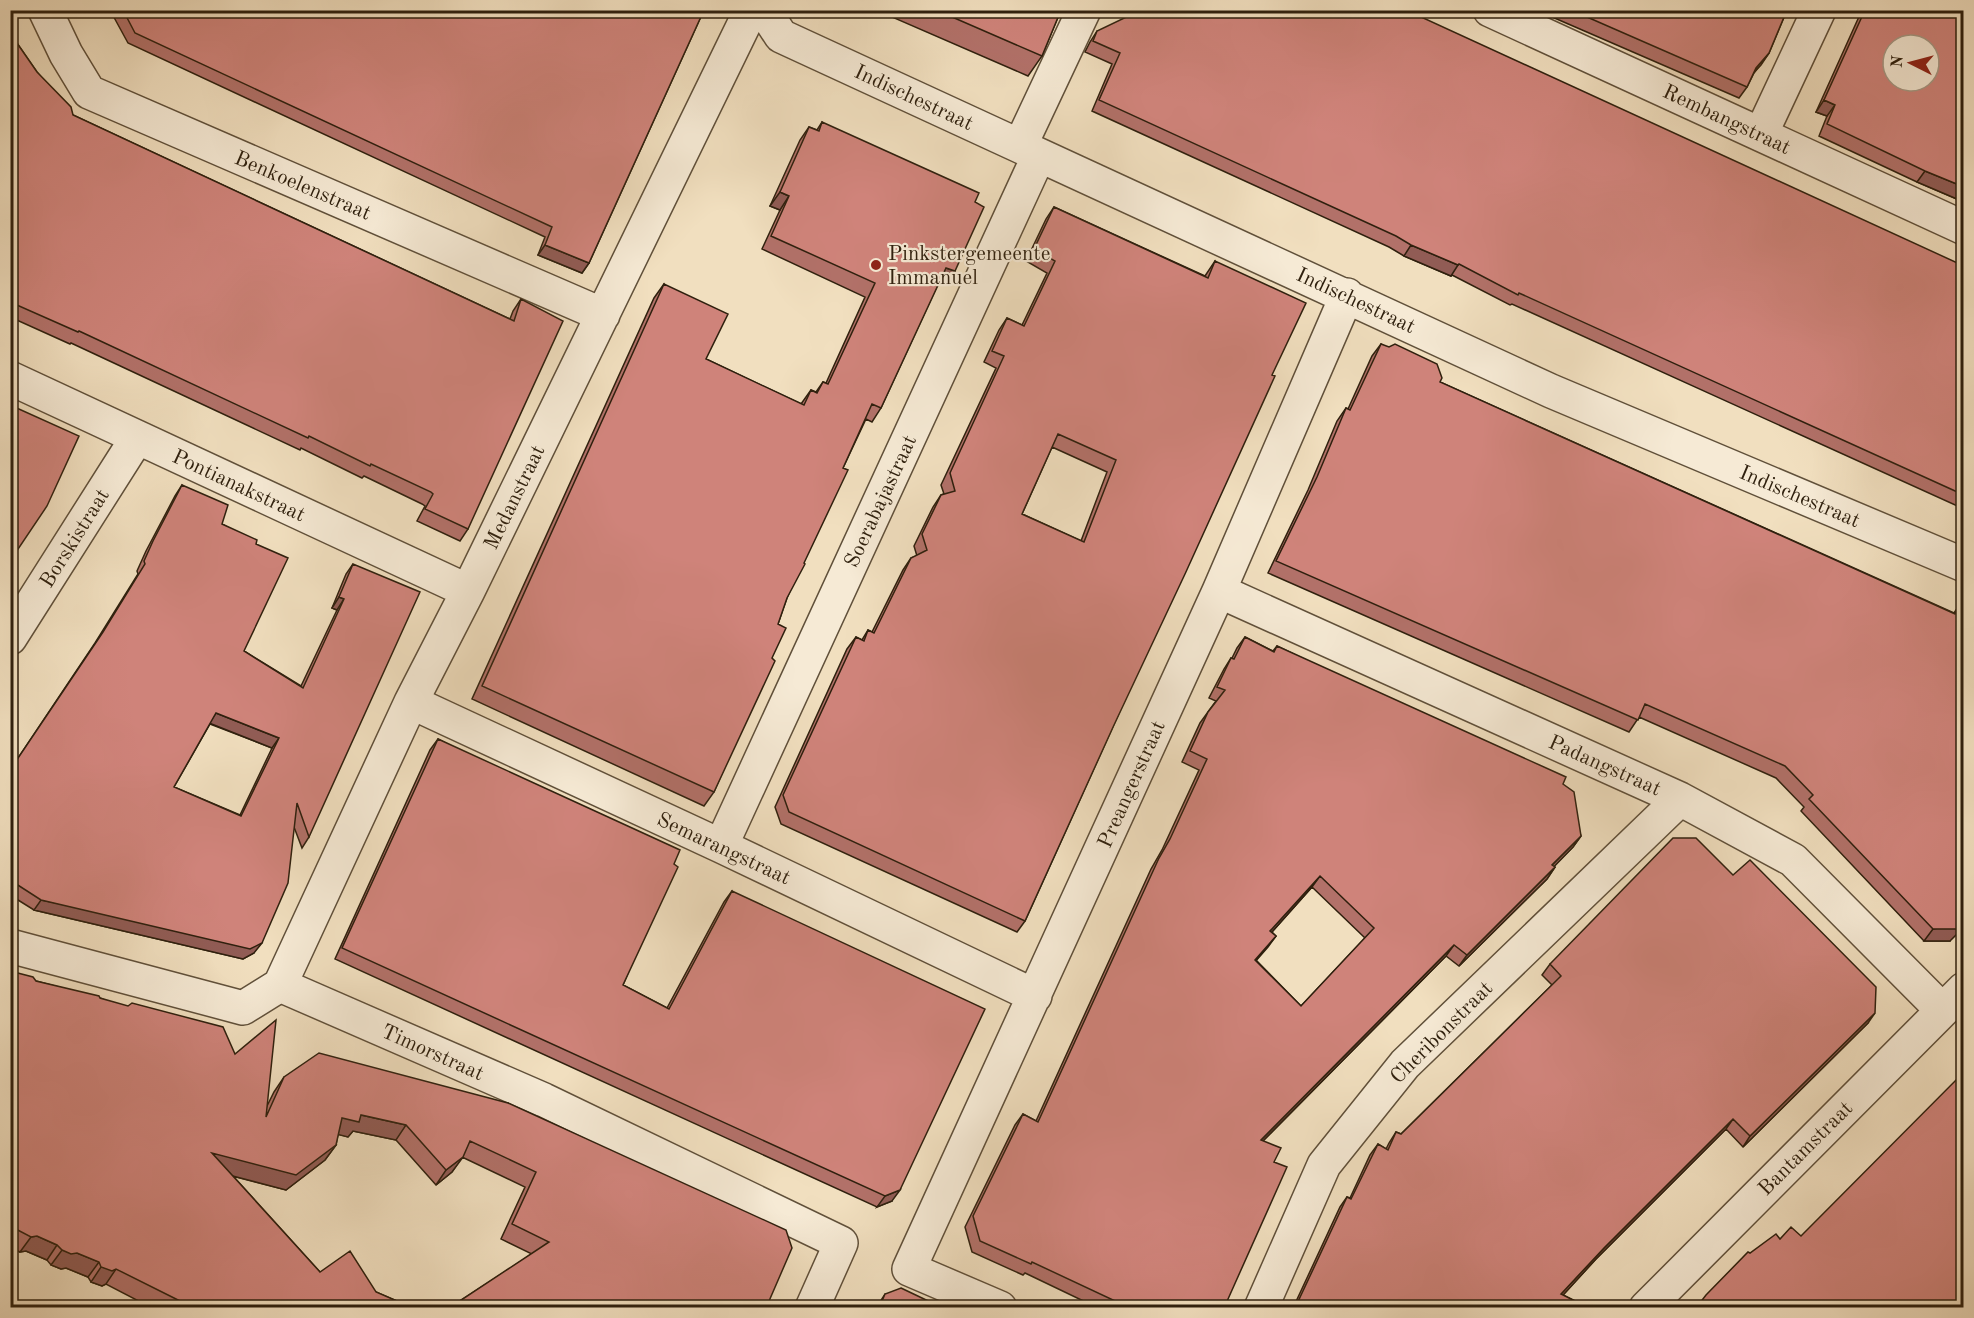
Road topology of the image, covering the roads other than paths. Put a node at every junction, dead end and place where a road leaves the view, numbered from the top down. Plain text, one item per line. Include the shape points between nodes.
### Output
1 (45, 10) edge
2 (751, 10) edge
3 (764, 10) edge
4 (1084, 10) edge
5 (1490, 10) edge
6 (1819, 10) edge
7 (1761, 134) junction
8 (1029, 151) junction
9 (1964, 228) edge
10 (1347, 295) junction
11 (603, 315) junction
12 (10, 378) edge
13 (137, 438) junction
14 (1964, 565) edge
15 (468, 591) junction
16 (1219, 591) junction
17 (10, 638) edge
18 (411, 702) junction
19 (1680, 799) junction
20 (721, 846) junction
21 (10, 946) edge
22 (280, 985) junction
23 (1035, 996) junction
24 (1953, 1000) edge
25 (812, 1308) edge
26 (1000, 1308) edge
27 (1261, 1308) edge
28 (1646, 1308) edge

1 - 11 street, Benkoelenstraat via 89,92
2 - 11 street, Medanstraat
3 - 8 street, Indischestraat via 782,36
4 - 8 street, Soerabajastraat
5 - 7 street, Rembangstraat
6 - 7 street
7 - 9 street, Rembangstraat
8 - 10 street, Indischestraat
8 - 20 street, Soerabajastraat
10 - 14 street, Indischestraat via 1551,391
10 - 16 street, Preangerstraat
11 - 15 street, Medanstraat
12 - 13 street, Pontianakstraat
13 - 15 street, Pontianakstraat
13 - 17 street, Borskistraat
15 - 18 street, Medanstraat
16 - 19 street, Padangstraat
16 - 23 street, Preangerstraat
18 - 20 street, Semarangstraat
18 - 22 street, Medanstraat
19 - 24 street, Padangstraat via 1793,860
19 - 27 street, Cheribonstraat via 1405,1064 1324,1165
20 - 23 street, Semarangstraat
21 - 22 street via 243,1008
22 - 25 street, Timorstraat via 544,1100 841,1243
23 - 26 street, Preangerstraat via 909,1269
24 - 28 street, Bantamstraat

